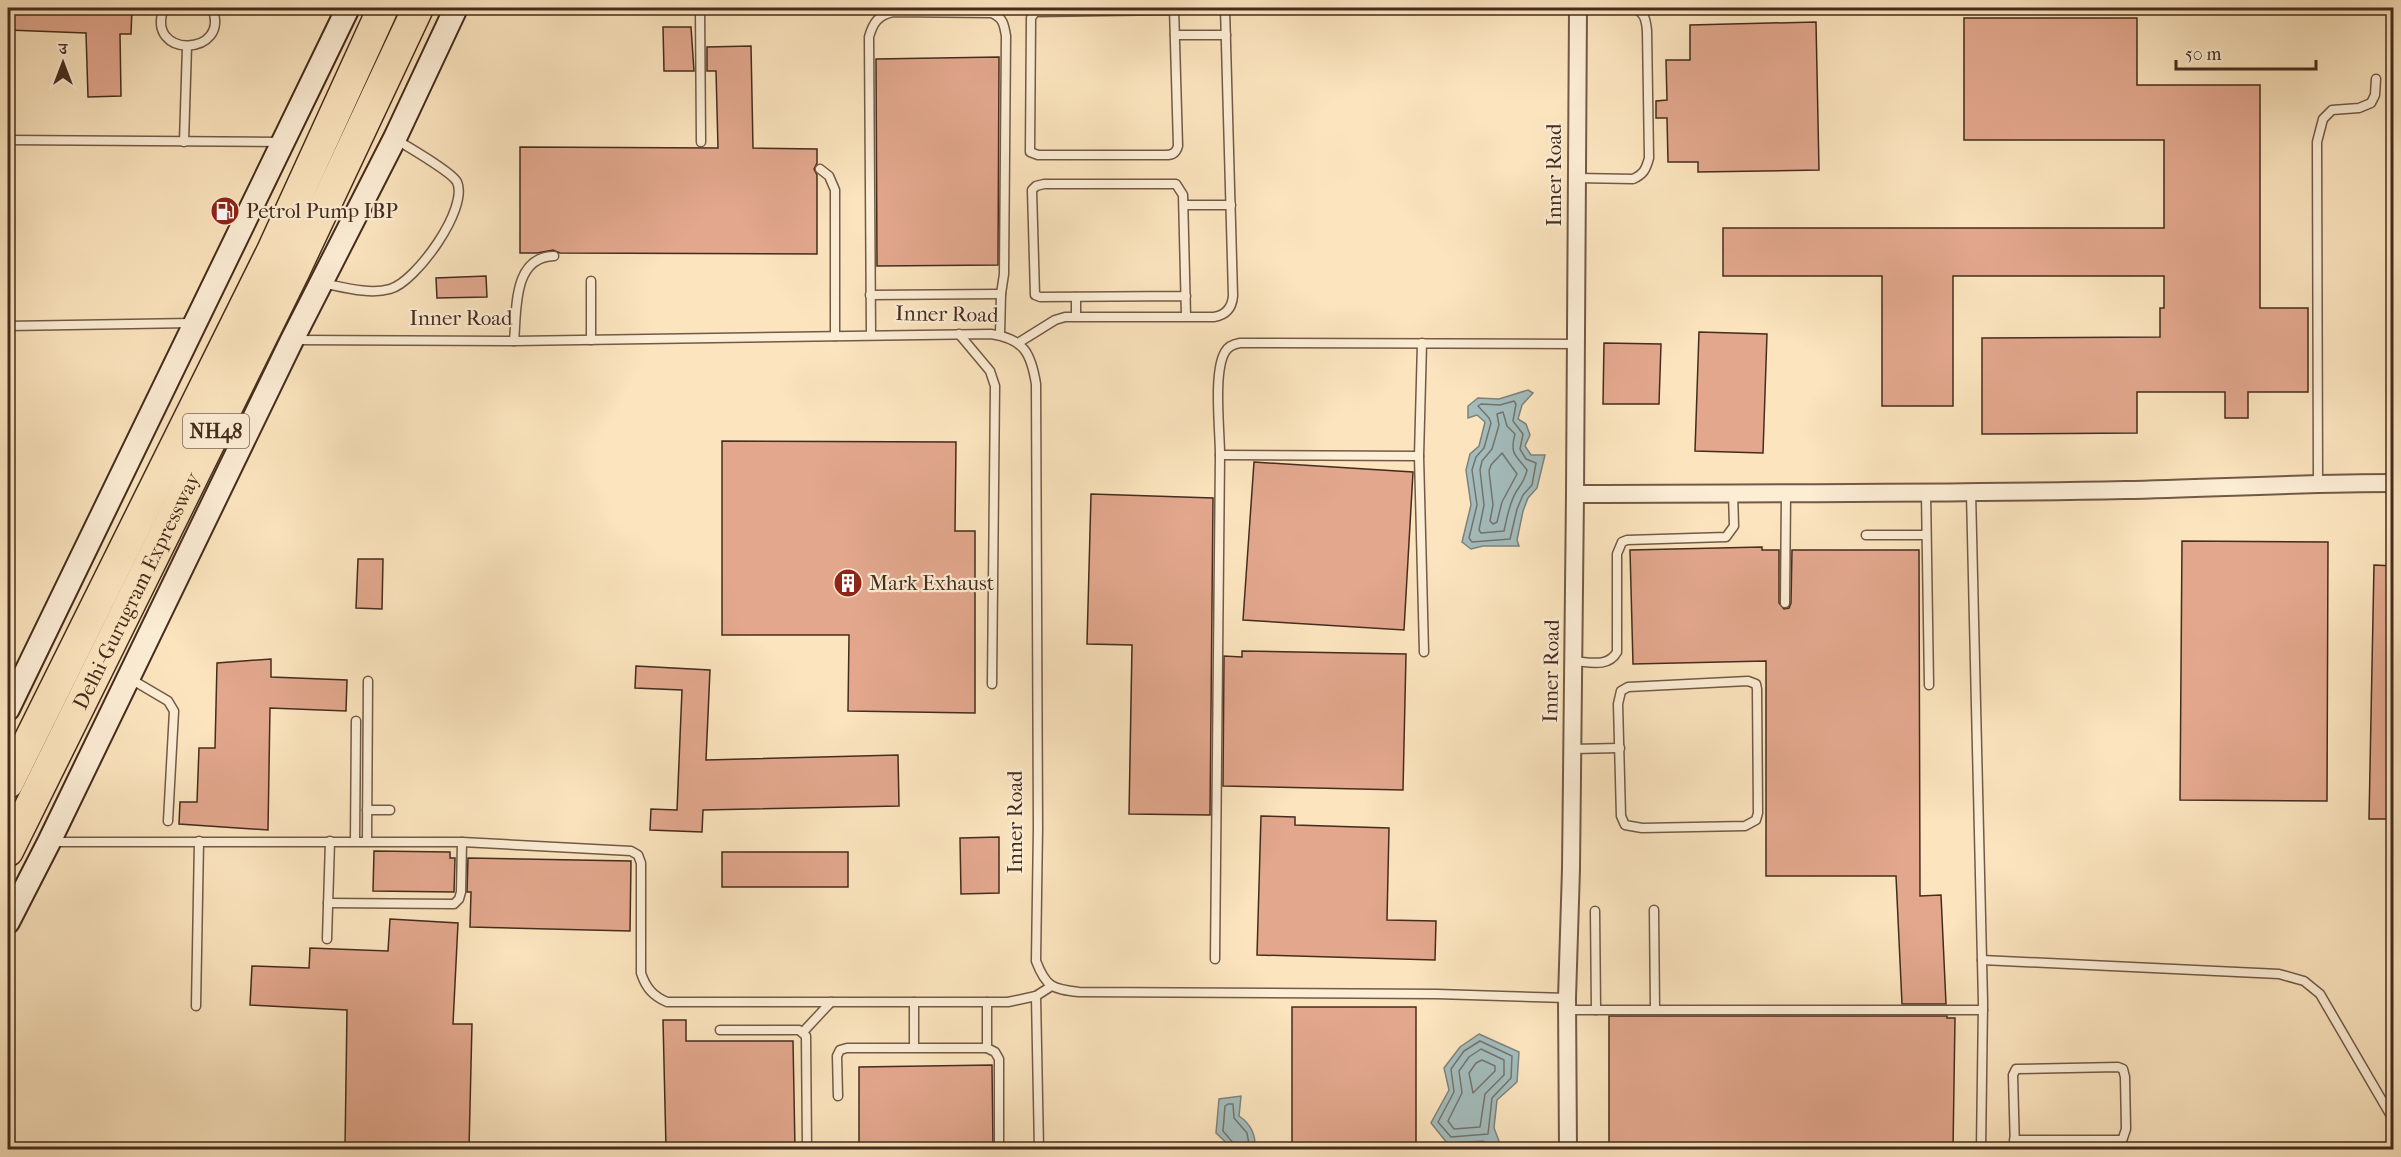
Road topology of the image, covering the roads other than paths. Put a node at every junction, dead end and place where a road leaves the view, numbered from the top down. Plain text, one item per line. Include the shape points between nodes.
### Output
1 (164, 8) edge
2 (212, 8) edge
3 (348, 8) edge
4 (383, 8) edge
5 (418, 8) edge
6 (456, 8) edge
7 (700, 8) edge
8 (1225, 8) edge
9 (1578, 8) edge
10 (1634, 8) edge
11 (1174, 9) edge
12 (1175, 35) junction
13 (1226, 35) junction
14 (187, 46) junction
15 (2376, 79) dead end
16 (394, 138) junction
17 (8, 140) edge
18 (184, 142) junction
19 (283, 142) junction
20 (701, 142) dead end
21 (820, 169) dead end
22 (1577, 178) junction
23 (1184, 205) junction
24 (1230, 205) junction
25 (554, 256) dead end
26 (591, 281) dead end
27 (321, 283) junction
28 (1000, 294) junction
29 (870, 295) junction
30 (1186, 296) junction
31 (1076, 297) junction
32 (1076, 315) junction
33 (1186, 316) junction
34 (195, 323) junction
35 (8, 326) edge
36 (959, 334) junction
37 (871, 335) junction
38 (1000, 335) junction
39 (835, 336) junction
40 (292, 340) junction
41 (591, 340) junction
42 (514, 341) junction
43 (1018, 343) junction
44 (1422, 343) junction
45 (1576, 344) junction
46 (1220, 455) junction
47 (1419, 456) junction
48 (2318, 483) junction
49 (2394, 483) edge
50 (1926, 492) junction
51 (1971, 492) junction
52 (1733, 493) junction
53 (1786, 493) junction
54 (1575, 494) junction
55 (1866, 535) dead end
56 (1926, 535) junction
57 (1785, 603) dead end
58 (1424, 652) dead end
59 (1573, 662) junction
60 (128, 678) junction
61 (368, 681) dead end
62 (992, 684) dead end
63 (1929, 685) dead end
64 (8, 709) edge
65 (356, 721) dead end
66 (1620, 748) junction
67 (1572, 749) junction
68 (8, 783) edge
69 (367, 810) junction
70 (390, 810) dead end
71 (168, 821) dead end
72 (199, 841) junction
73 (330, 841) junction
74 (355, 841) junction
75 (367, 841) junction
76 (49, 842) junction
77 (462, 842) junction
78 (8, 851) edge
79 (328, 903) junction
80 (1654, 910) dead end
81 (1595, 911) dead end
82 (8, 922) edge
83 (327, 939) dead end
84 (1215, 959) dead end
85 (1982, 960) junction
86 (1050, 987) junction
87 (1036, 996) junction
88 (831, 1002) junction
89 (914, 1002) junction
90 (987, 1002) junction
91 (1567, 1004) junction
92 (196, 1006) dead end
93 (1596, 1010) junction
94 (1655, 1010) junction
95 (1983, 1010) junction
96 (720, 1030) dead end
97 (803, 1032) junction
98 (914, 1047) junction
99 (987, 1048) junction
100 (838, 1095) dead end
101 (2394, 1121) edge
102 (2121, 1140) junction
103 (2014, 1145) edge
104 (807, 1149) edge
105 (999, 1149) edge
106 (1039, 1149) edge
107 (1568, 1149) edge
108 (1981, 1149) edge
109 (2119, 1149) edge

1 - 14 lane via 164,33 170,40
2 - 14 lane via 215,19 210,35
3 - 19 main road
4 - 68 highway, Delhi-Gurugram Expressway / NH48 via 272,251
5 - 78 highway, Delhi-Gurugram Expressway / NH48 via 294,272
6 - 16 main road
7 - 20 lane
8 - 13 lane
9 - 22 street, Inner Road
10 - 22 lane via 1646,19 1647,31 1647,168 1633,179
11 - 12 lane
11 - 12 lane via 1035,12 1031,18 1030,152 1172,155 1178,146
12 - 13 lane
13 - 24 lane
14 - 18 lane
15 - 48 lane via 2371,104 2332,110 2323,119 2317,142
16 - 27 main road
16 - 27 lane via 455,178 460,193 458,205 435,247 401,285 378,291
17 - 18 lane
18 - 19 lane
19 - 34 main road
21 - 39 lane via 829,176 835,190
22 - 45 street, Inner Road
23 - 24 lane
23 - 30 lane
23 - 31 lane via 1176,184 1036,186 1032,190 1033,291 1040,297
24 - 33 lane via 1231,307 1221,315
25 - 42 lane via 532,261 524,273
26 - 41 lane
27 - 40 main road
28 - 29 lane
28 - 29 lane via 1004,274 1004,22 992,13 893,12 874,22 869,37
28 - 38 lane
29 - 37 lane
30 - 31 lane
30 - 33 lane
31 - 32 lane
32 - 33 lane
32 - 43 lane via 1055,320
34 - 35 lane
34 - 64 main road
36 - 37 lane, Inner Road
36 - 38 lane, Inner Road
36 - 62 lane via 990,371 995,386
37 - 39 lane, Inner Road
38 - 43 lane, Inner Road
39 - 41 lane, Inner Road
40 - 42 lane, Inner Road
40 - 60 main road
41 - 42 lane, Inner Road
43 - 86 lane, Inner Road via 1031,358 1036,384 1036,961
44 - 45 lane
44 - 46 lane via 1232,345 1220,363
44 - 47 lane
45 - 54 street, Inner Road
46 - 47 lane
46 - 84 lane
47 - 58 lane
48 - 49 street
48 - 51 street
50 - 51 street
50 - 53 street
50 - 56 lane
51 - 85 lane
52 - 53 street
52 - 54 street
52 - 59 lane via 1734,526 1725,537 1622,542 1617,554 1617,652 1607,662
53 - 57 lane
54 - 59 street, Inner Road
55 - 56 lane
56 - 63 lane
59 - 67 street, Inner Road
60 - 71 lane via 172,706
60 - 76 main road
61 - 69 lane
65 - 74 lane
66 - 66 lane via 1621,816 1625,825 1745,826 1756,820 1756,684 1628,687 1619,696
66 - 67 lane
67 - 91 street, Inner Road
69 - 70 lane
69 - 75 lane
72 - 73 lane
72 - 76 lane
72 - 92 lane
73 - 74 lane
73 - 79 lane
74 - 75 lane
75 - 77 lane
76 - 82 main road
77 - 79 lane via 461,892 454,904
77 - 88 lane via 631,851 638,855 642,973 645,985 657,998 667,1002
79 - 83 lane
80 - 94 lane
81 - 93 lane
85 - 95 lane
85 - 101 lane via 2279,974 2304,981 2320,994
86 - 87 lane
86 - 91 lane via 1079,992 1437,994
87 - 90 lane
87 - 106 lane
88 - 89 lane
88 - 97 lane
89 - 90 lane
89 - 98 lane
90 - 99 lane
91 - 93 lane
91 - 107 street, Inner Road
93 - 94 lane
94 - 95 lane
95 - 108 lane
96 - 97 lane
97 - 104 lane
98 - 99 lane
98 - 100 lane via 840,1050
99 - 105 lane via 999,1059
102 - 103 lane
102 - 103 lane via 2127,1129 2123,1069 2016,1069
102 - 109 lane

